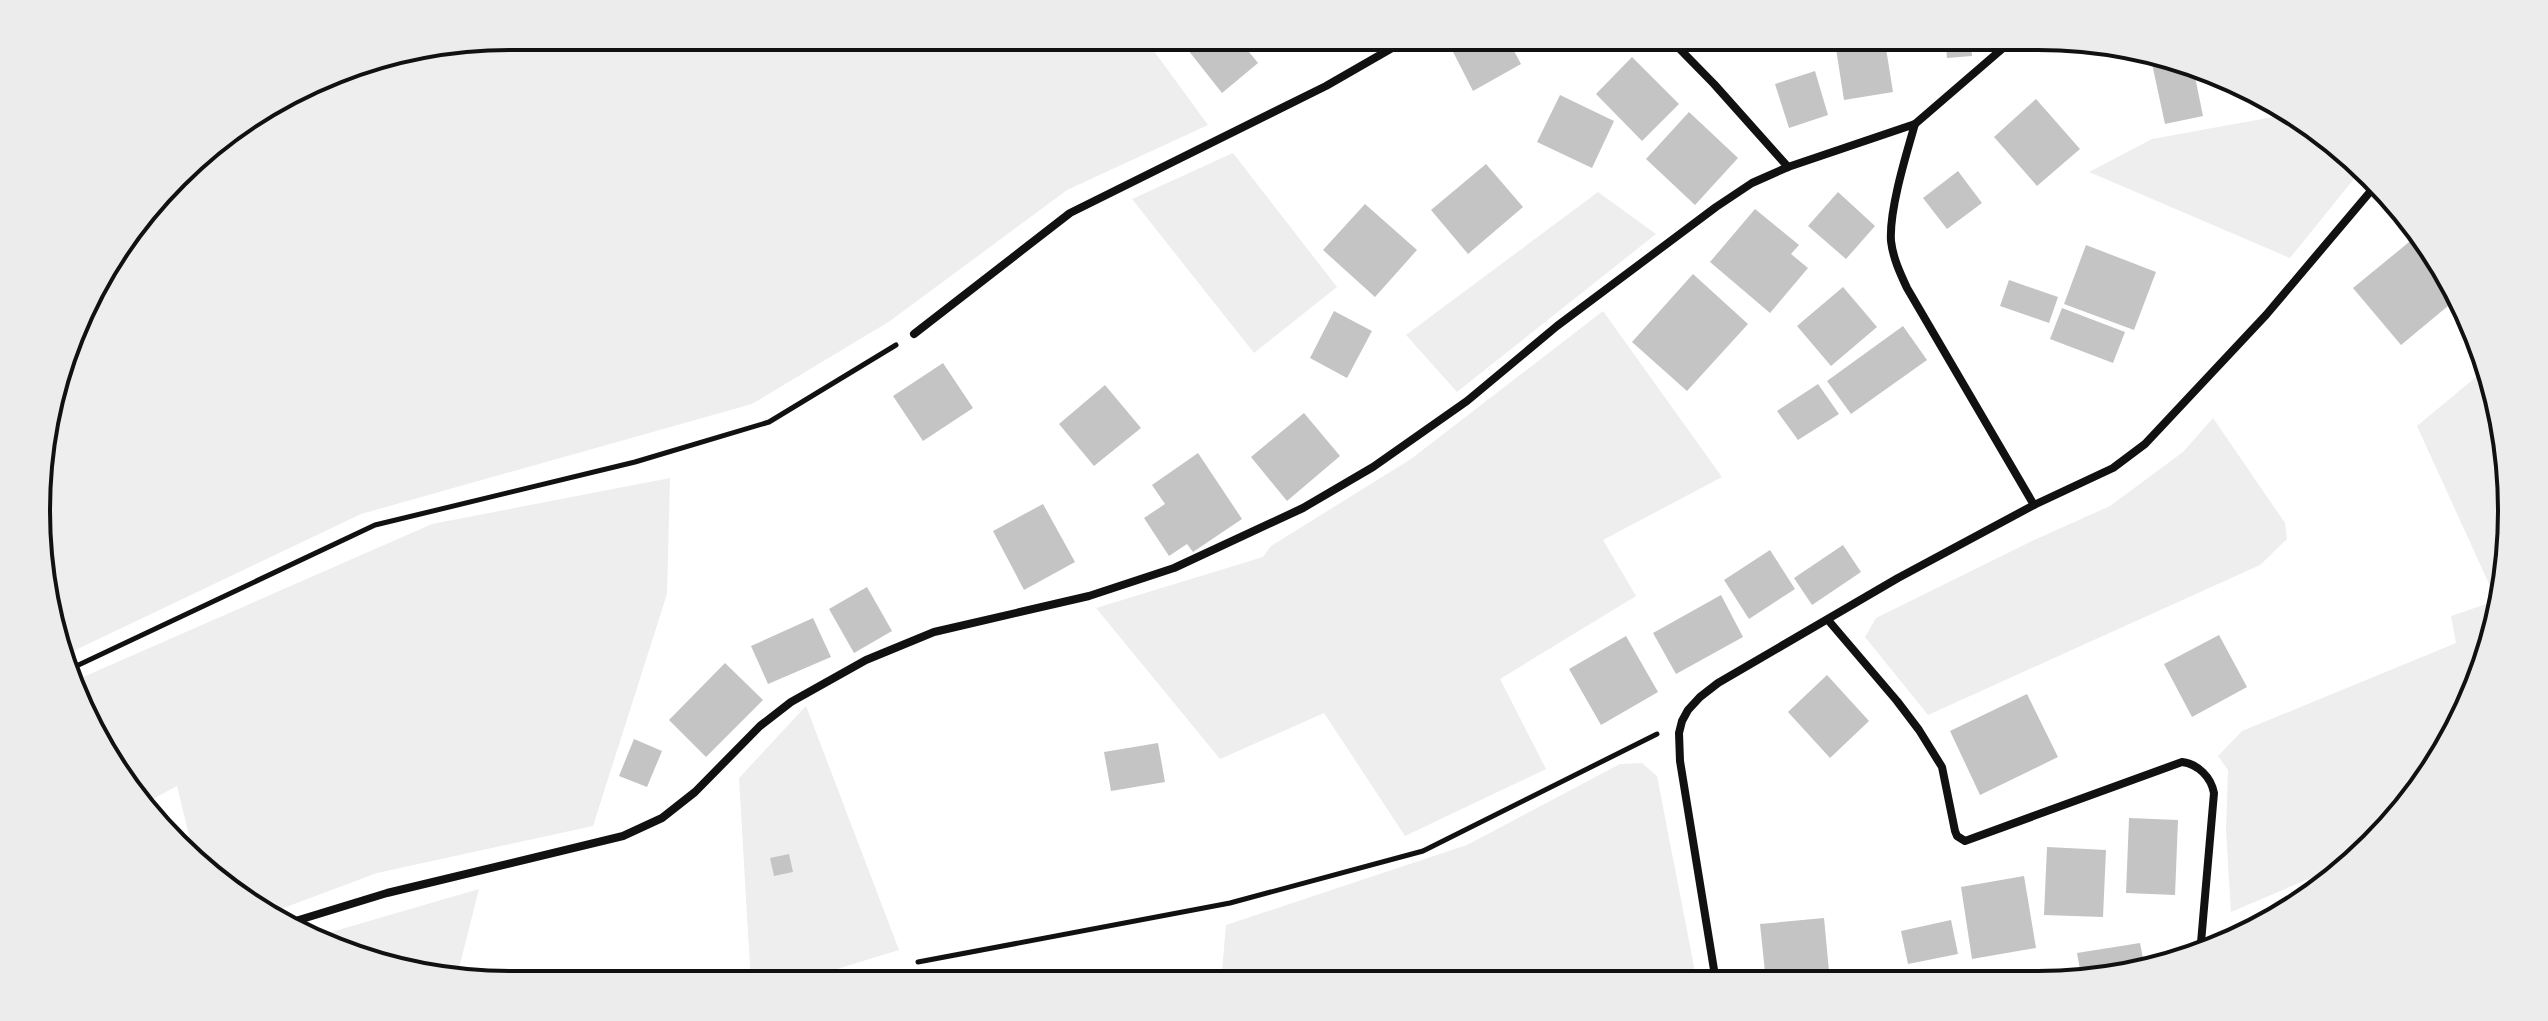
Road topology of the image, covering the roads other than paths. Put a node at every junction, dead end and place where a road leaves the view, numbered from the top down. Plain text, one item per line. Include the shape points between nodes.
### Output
1 (1388, 50) edge
2 (1681, 50) edge
3 (2001, 50) edge
4 (1915, 124) junction
5 (1788, 167) junction
6 (2370, 192) edge
7 (914, 334) road end
8 (2034, 505) junction
9 (1828, 620) junction
10 (299, 920) edge
11 (2201, 941) edge
12 (1714, 971) edge

1 - 7 street via 1070,213
2 - 5 street
3 - 4 street
4 - 5 street
4 - 8 street via 1899,182 1891,238 1895,261
5 - 10 street via 1716,207 1467,401 1303,508 1174,568 1089,596 934,632 866,660 791,702 695,792 662,818 623,836
6 - 8 street via 2266,315 2145,444 2113,468
8 - 9 street
9 - 11 street via 1919,730 1942,767 1955,831 1965,841 2182,762 2202,772 2214,793
9 - 12 street via 1718,683 1682,721 1680,761

